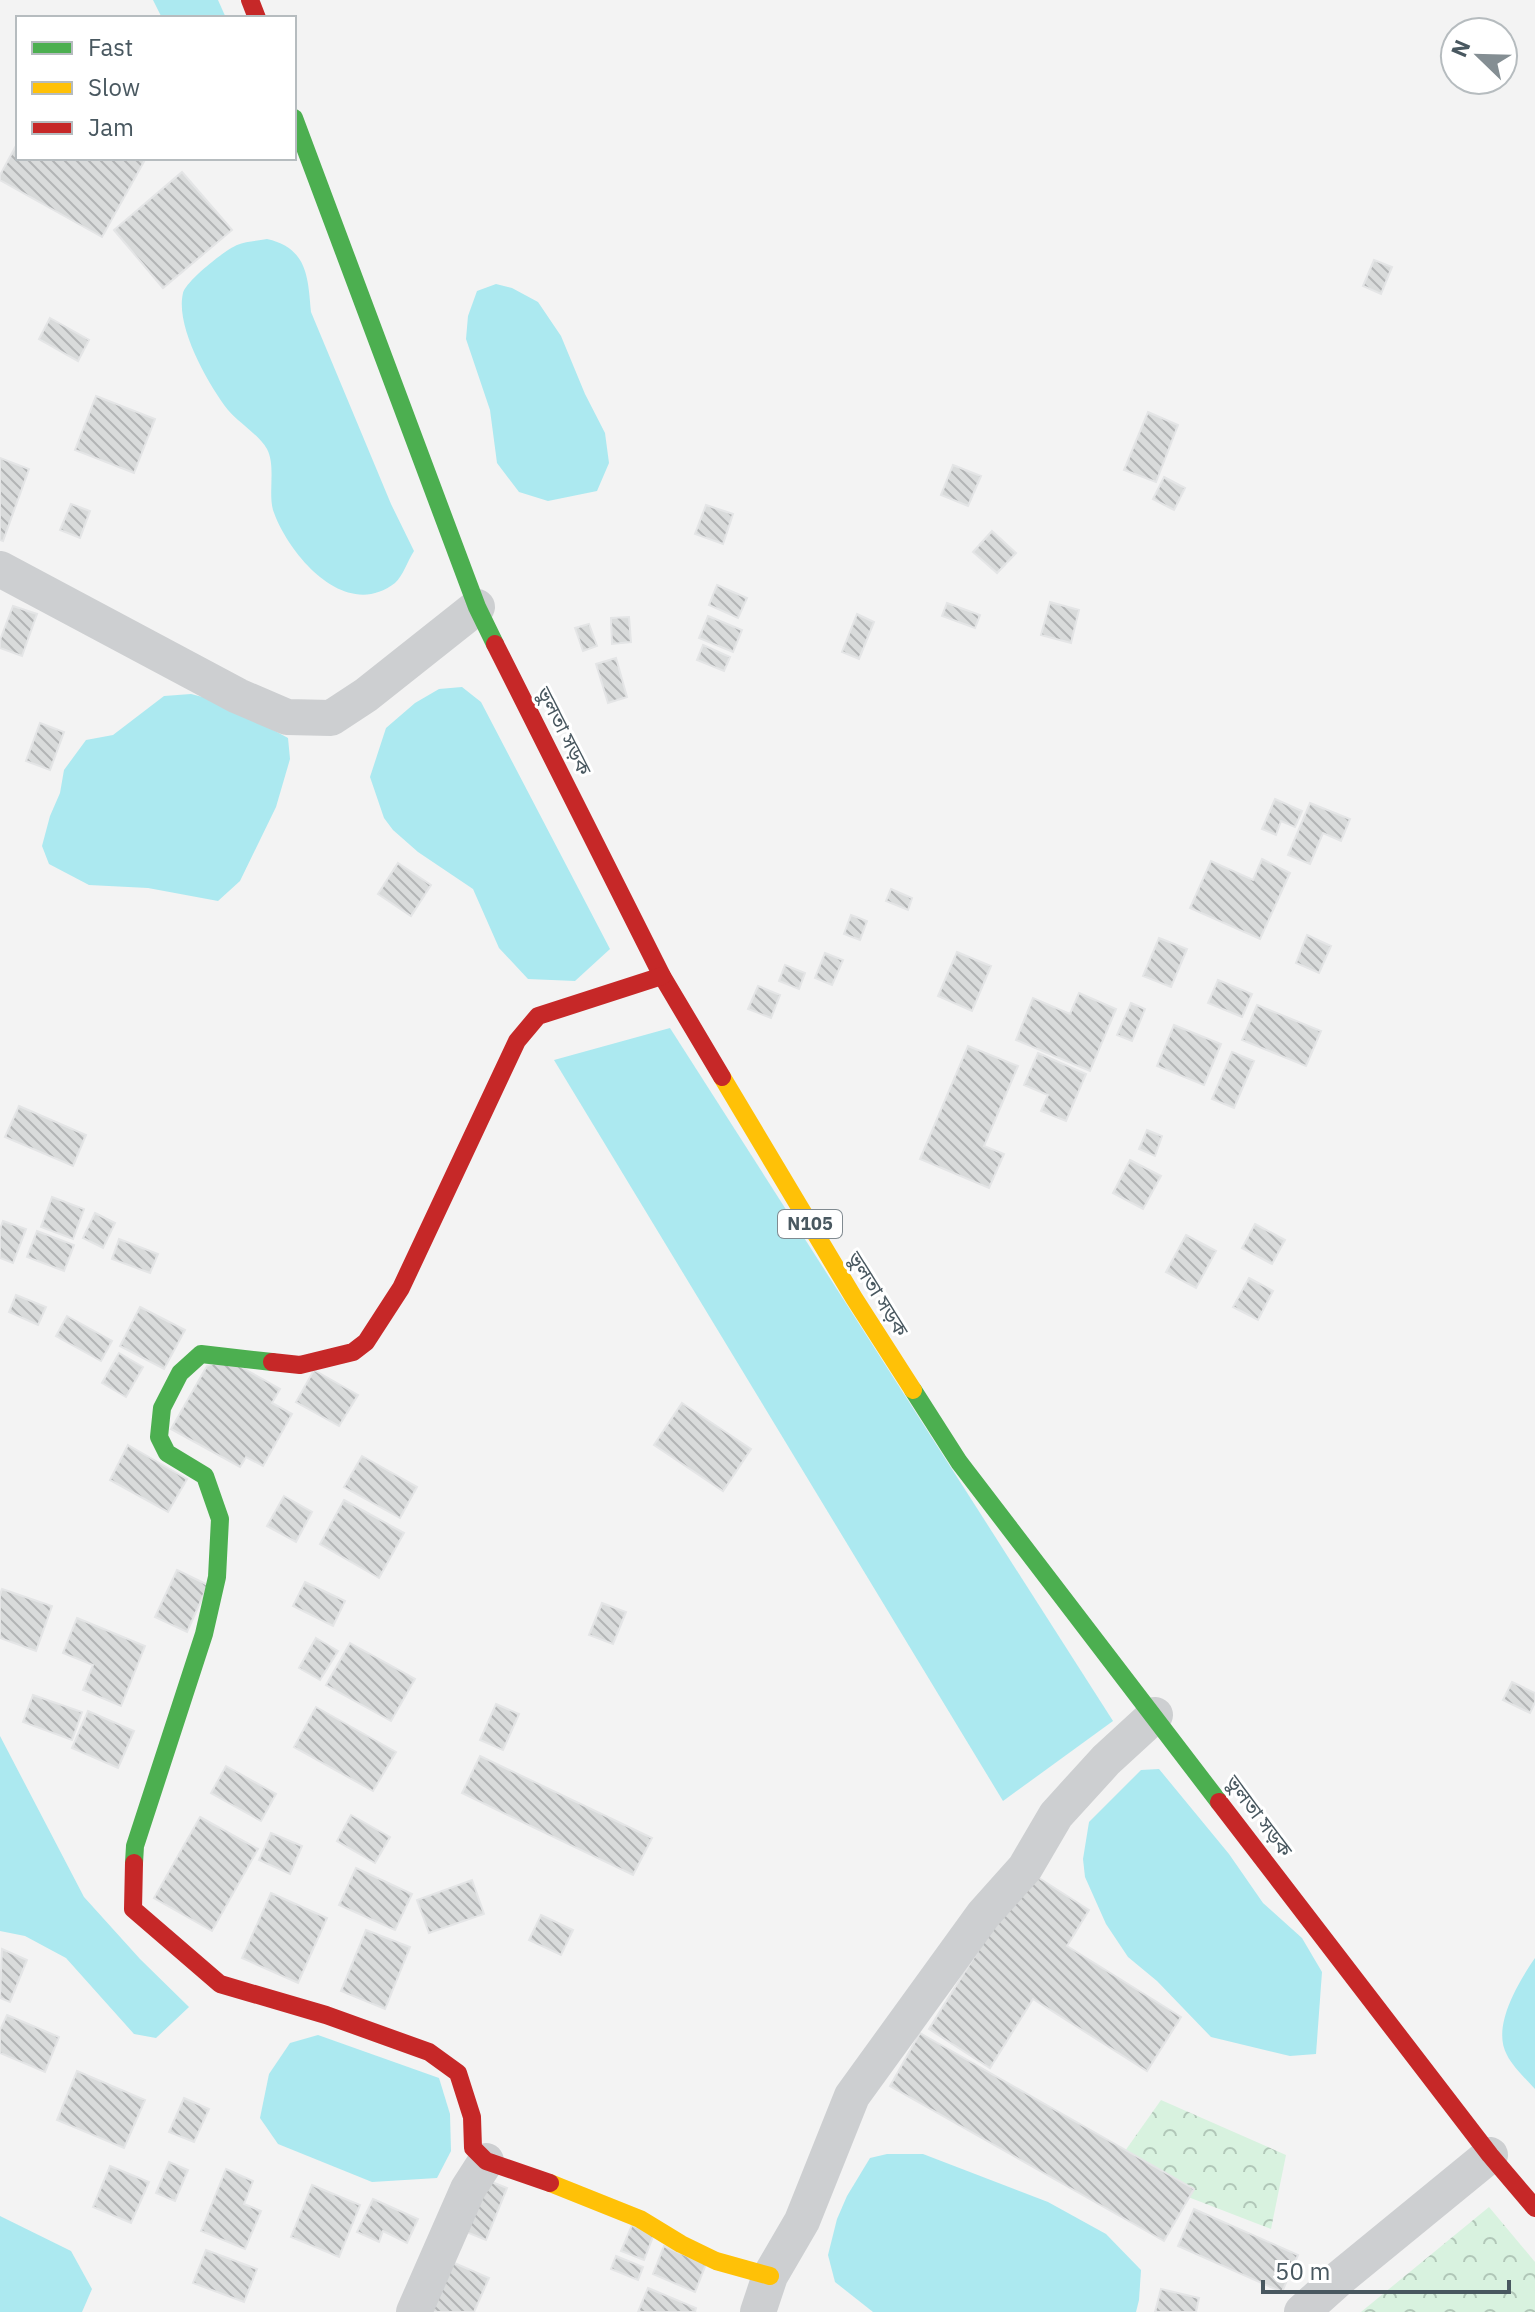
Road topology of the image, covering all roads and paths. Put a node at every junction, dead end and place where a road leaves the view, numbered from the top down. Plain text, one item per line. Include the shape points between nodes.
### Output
1 (296, 123) edge
2 (0, 569) edge
3 (477, 607) junction
4 (662, 976) junction
5 (1155, 1715) junction
6 (1490, 2155) junction
7 (486, 2161) junction
8 (1535, 2208) edge
9 (770, 2276) junction
10 (414, 2312) edge
11 (758, 2312) edge
12 (1302, 2312) edge

1 - 3 main road, ভুলতা সড়ক / N105
2 - 3 street via 287,717 331,718
3 - 4 main road, ভুলতা সড়ক / N105
4 - 5 main road, ভুলতা সড়ক / N105 via 854,1298 959,1462
4 - 7 main road via 538,1016 517,1041 401,1288 366,1342 353,1352 300,1365 201,1354 180,1373 162,1408 159,1437 167,1453 205,1476 220,1519 217,1577 204,1634 135,1846 133,1909 220,1984 429,2052 458,2073 472,2117 473,2148
5 - 6 main road, ভুলতা সড়ক / N105
5 - 9 street via 1056,1815 1025,1868 983,1915 852,2096 802,2221
6 - 8 main road, ভুলতা সড়ক / N105
6 - 12 street
7 - 9 main road via 640,2219 716,2261
7 - 10 street via 468,2189
9 - 11 street

